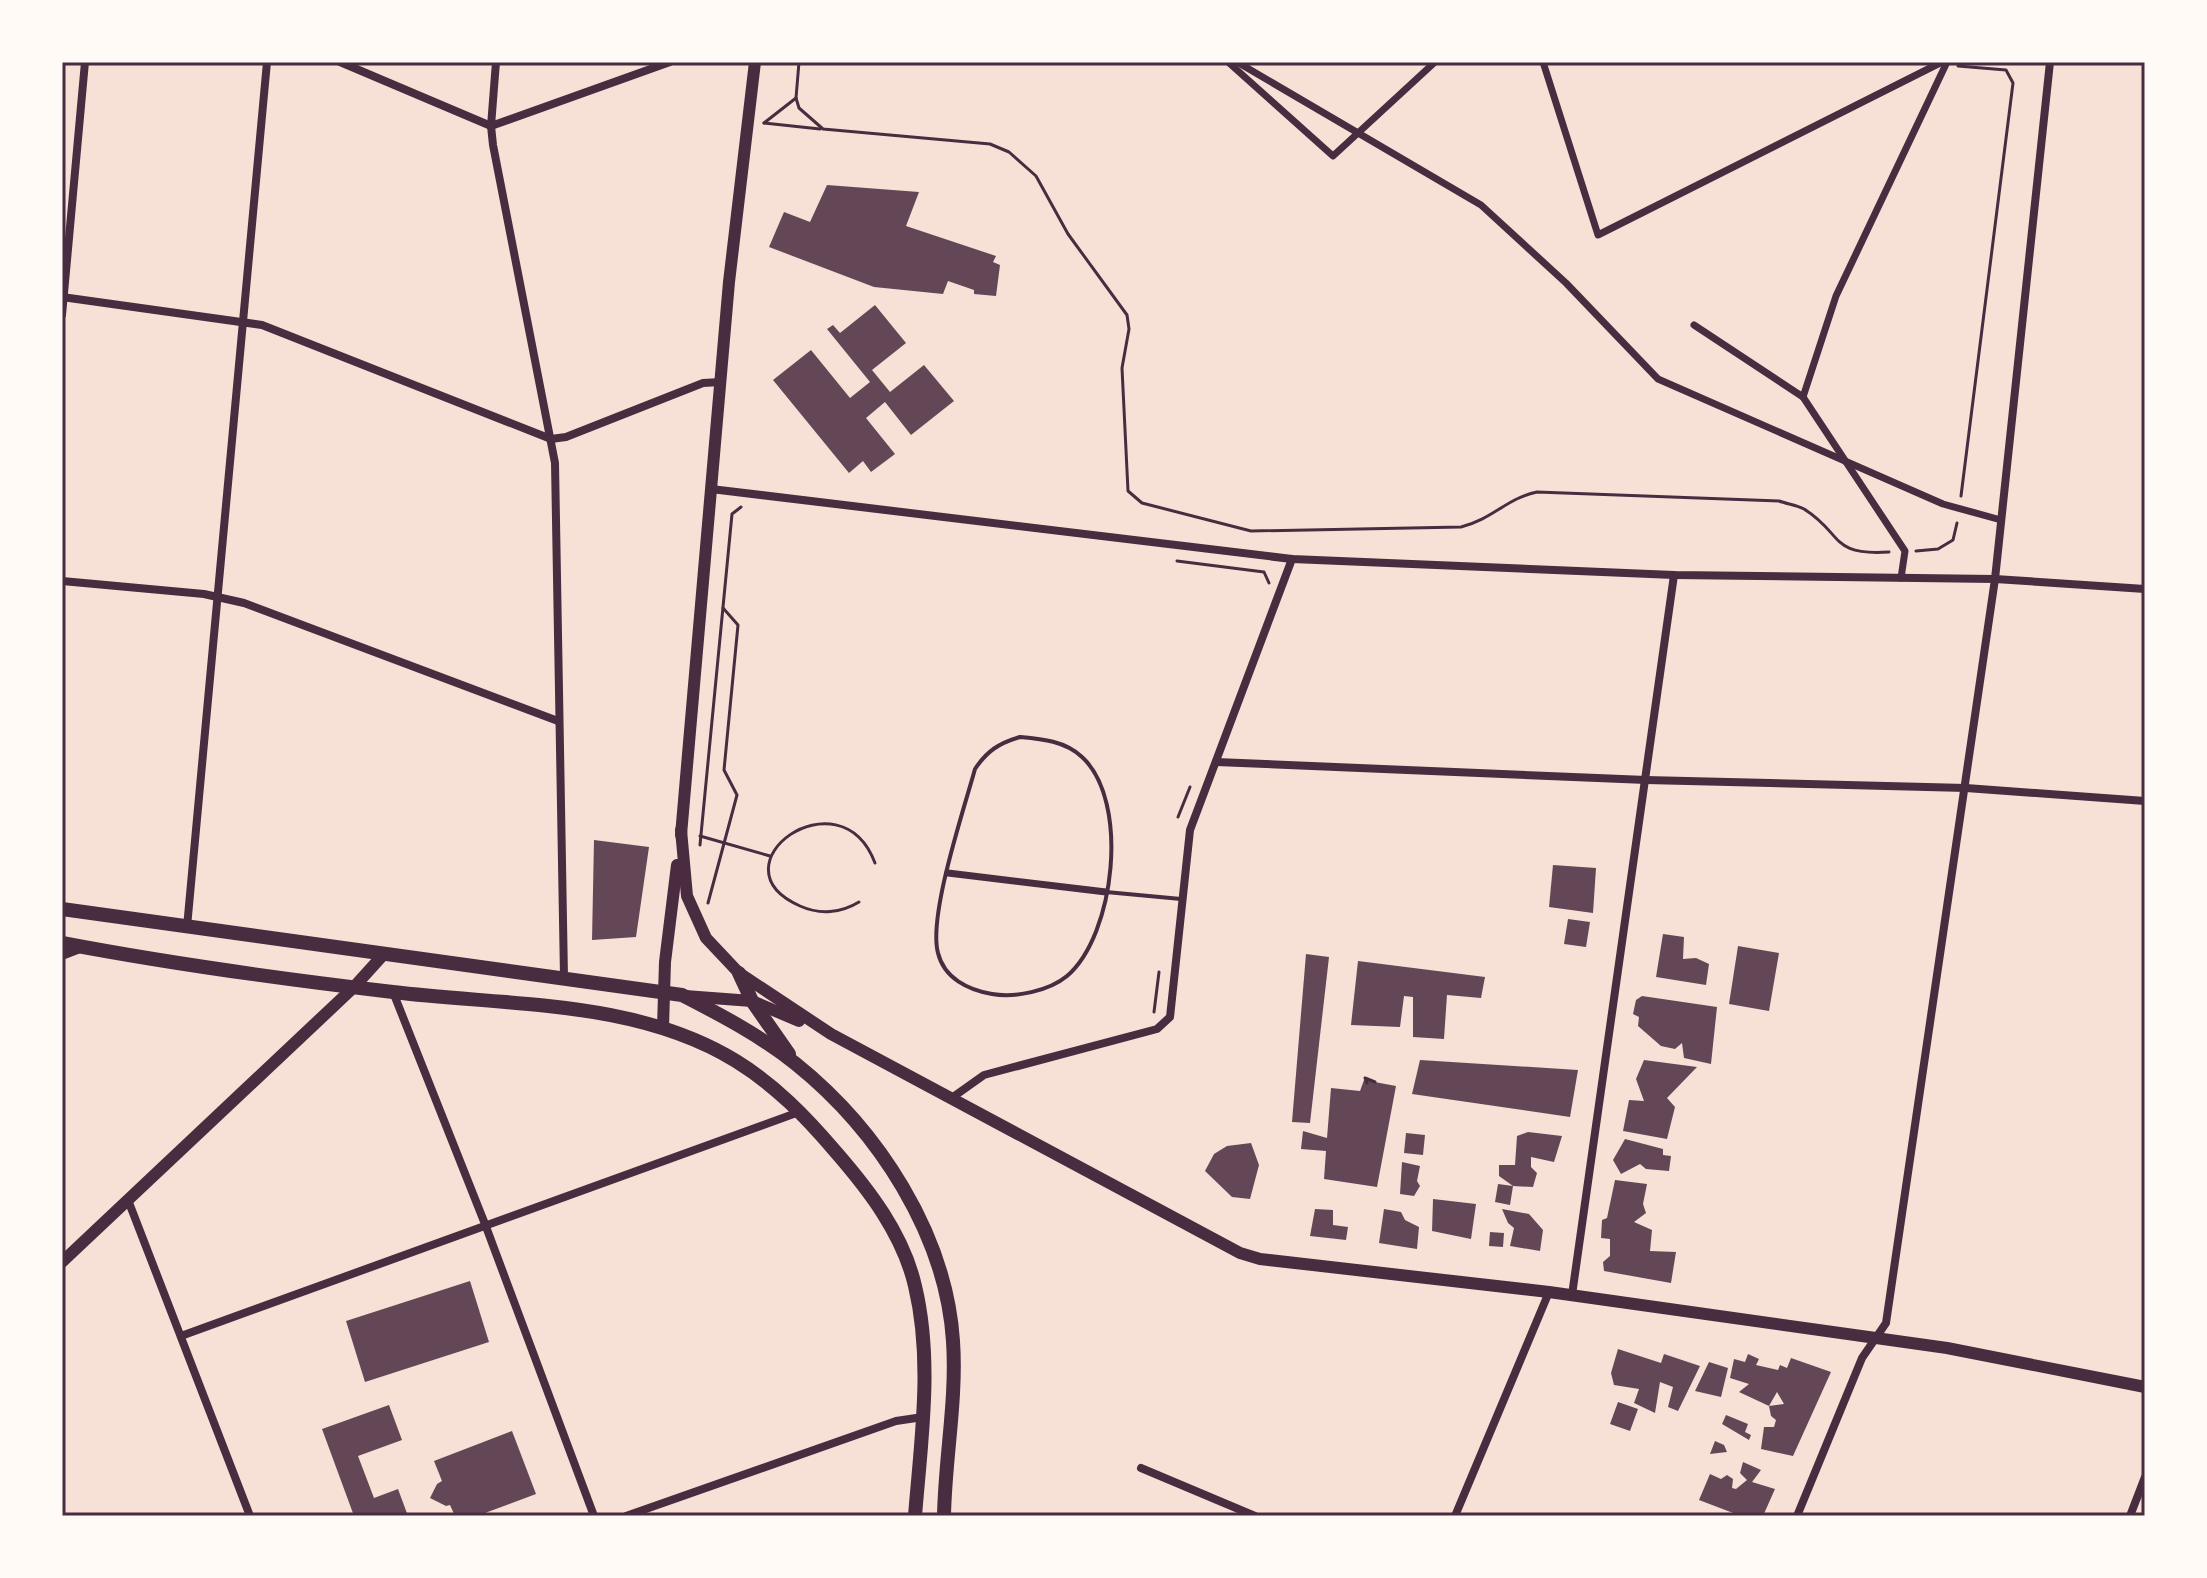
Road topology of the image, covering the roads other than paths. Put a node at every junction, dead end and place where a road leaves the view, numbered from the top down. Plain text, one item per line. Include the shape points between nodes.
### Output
1 (85, 62) edge
2 (267, 62) edge
3 (340, 62) edge
4 (496, 62) edge
5 (670, 62) edge
6 (755, 62) edge
7 (1228, 62) edge
8 (1237, 62) edge
9 (1435, 62) edge
10 (1543, 62) edge
11 (1947, 62) edge
12 (2050, 62) edge
13 (491, 126) junction
14 (1358, 133) junction
15 (63, 297) edge
16 (62, 315) edge
17 (246, 320) junction
18 (1694, 325) dead end
19 (721, 382) junction
20 (1803, 397) junction
21 (551, 439) junction
22 (1845, 461) junction
23 (711, 489) junction
24 (2001, 520) junction
25 (1292, 559) junction
26 (1674, 575) junction
27 (1901, 578) junction
28 (1995, 579) junction
29 (62, 581) edge
30 (2145, 589) edge
31 (215, 598) junction
32 (558, 721) junction
33 (1216, 762) junction
34 (1646, 780) junction
35 (1966, 788) junction
36 (2145, 801) edge
37 (681, 830) junction
38 (948, 873) junction
39 (1106, 892) junction
40 (1183, 899) junction
41 (62, 909) edge
42 (187, 927) junction
43 (62, 943) edge
44 (84, 948) junction
45 (383, 955) junction
46 (62, 956) edge
47 (739, 973) junction
48 (564, 977) junction
49 (354, 987) junction
50 (393, 992) junction
51 (663, 992) junction
52 (682, 995) junction
53 (752, 1001) junction
54 (663, 1027) junction
55 (831, 1034) junction
56 (796, 1064) junction
57 (953, 1097) junction
58 (800, 1112) junction
59 (128, 1200) junction
60 (485, 1224) junction
61 (62, 1262) edge
62 (1549, 1292) junction
63 (1572, 1295) junction
64 (181, 1336) junction
65 (1875, 1338) junction
66 (2145, 1387) edge
67 (923, 1417) junction
68 (1141, 1468) dead end
69 (2145, 1477) edge
70 (250, 1516) edge
71 (594, 1516) edge
72 (626, 1516) edge
73 (915, 1516) edge
74 (944, 1516) edge
75 (1255, 1516) edge
76 (1455, 1516) edge
77 (1797, 1516) edge
78 (2130, 1516) edge

1 - 15 street
2 - 17 street
3 - 13 street
4 - 13 street
5 - 13 street
6 - 19 main road
7 - 14 street via 1333,156
8 - 14 street
9 - 14 street
10 - 11 street via 1598,235
11 - 20 street via 1836,296
12 - 24 street
13 - 21 street
14 - 22 street via 1481,205 1658,379
15 - 16 street
15 - 17 street
17 - 21 street
17 - 31 street
18 - 20 street
19 - 21 street via 703,383
19 - 23 main road
20 - 22 street
21 - 32 street via 557,482
22 - 24 street
22 - 27 street via 1905,551
23 - 25 street
23 - 37 main road
24 - 28 street
25 - 26 street
25 - 33 street
26 - 27 street
26 - 34 street
27 - 28 street
28 - 30 street
28 - 35 street
29 - 31 street
31 - 32 street via 244,603
31 - 42 street
32 - 48 street
33 - 34 street
33 - 40 street via 1190,830
34 - 35 street
34 - 63 street
35 - 36 street
35 - 65 street via 1886,1323
37 - 47 main road via 687,896 706,938
37 - 51 main road
38 - 39 street
38 - 39 lane via 937,950 949,974 962,984 996,995 1035,990 1069,975 1093,938
38 - 39 lane via 975,769 985,754 1020,737 1046,739 1082,757 1103,786 1111,824
39 - 40 lane
40 - 57 street via 1165,1025 984,1075
41 - 42 main road
42 - 45 main road
43 - 44 main road
44 - 46 street
44 - 49 main road
45 - 48 main road
45 - 49 main road
47 - 53 main road
47 - 55 main road
48 - 51 main road
49 - 50 main road
49 - 59 main road
50 - 54 main road via 578,1010
50 - 60 street
51 - 52 main road
51 - 54 main road
52 - 53 main road
52 - 56 main road
53 - 55 main road
53 - 56 main road
54 - 58 main road via 738,1062
55 - 57 main road
56 - 74 main road via 854,1122 882,1159 913,1203 937,1252 954,1366
57 - 62 main road via 1240,1253
58 - 60 street
58 - 67 main road via 884,1214 909,1265 922,1344
59 - 61 main road
59 - 64 street
60 - 64 street
60 - 71 street
62 - 63 main road
62 - 76 street
63 - 65 main road
64 - 70 street
65 - 66 main road
65 - 77 street
67 - 72 street via 896,1421
67 - 73 main road
68 - 75 street
69 - 78 street

